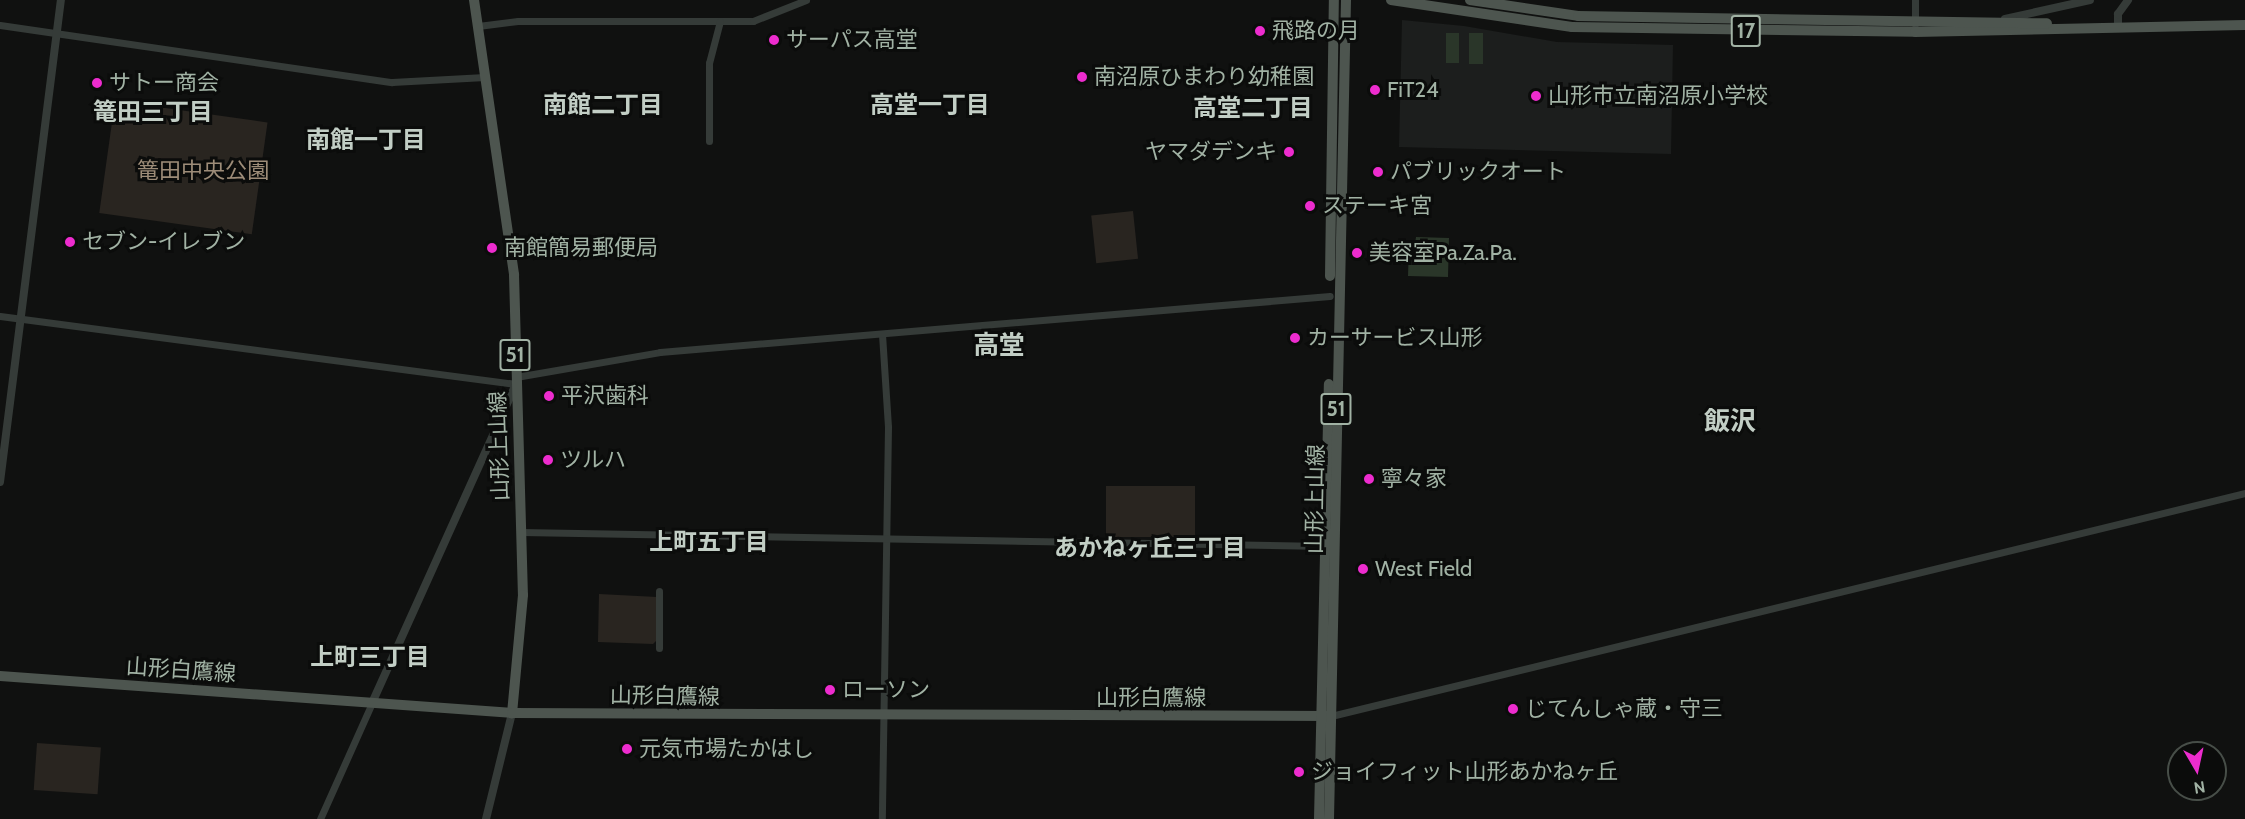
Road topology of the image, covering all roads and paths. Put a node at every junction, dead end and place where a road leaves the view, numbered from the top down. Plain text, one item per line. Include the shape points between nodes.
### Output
1 (61, 0) edge
2 (474, 0) edge
3 (806, 0) edge
4 (1334, 0) edge
5 (1346, 0) edge
6 (1391, 0) edge
7 (1470, 0) edge
8 (1915, 0) edge
9 (2090, 0) edge
10 (2128, 0) edge
11 (2005, 19) junction
12 (720, 21) junction
13 (0, 25) edge
14 (478, 26) junction
15 (1915, 26) junction
16 (2245, 26) edge
17 (2104, 28) junction
18 (2118, 28) junction
19 (57, 34) junction
20 (485, 77) junction
21 (709, 141) dead end
22 (1330, 296) junction
23 (0, 316) edge
24 (21, 320) junction
25 (882, 334) junction
26 (516, 380) junction
27 (0, 482) edge
28 (2245, 493) edge
29 (521, 532) junction
30 (885, 539) junction
31 (1325, 546) junction
32 (659, 591) dead end
33 (659, 648) dead end
34 (0, 676) edge
35 (372, 704) junction
36 (512, 713) junction
37 (882, 717) junction
38 (1326, 717) junction
39 (320, 819) edge
40 (486, 819) edge
41 (882, 819) edge
42 (1319, 819) edge
43 (1329, 819) edge

1 - 19 street
2 - 14 main road, 山形上山線 / 51
3 - 12 street via 764,18
4 - 22 main road, 山形上山線 / 51
5 - 38 main road, 山形上山線 / 51
6 - 15 main road, 17 via 1572,27
7 - 15 main road, 17 via 1578,16
8 - 15 street
9 - 11 street
10 - 18 street via 2118,14
11 - 15 main road, 17
11 - 17 main road, 17
12 - 14 street via 518,21
12 - 21 street via 709,63
13 - 19 street
14 - 20 main road, 山形上山線 / 51
15 - 17 main road, 17
16 - 18 main road, 17
17 - 18 main road, 17
19 - 20 street via 392,82
19 - 24 street
20 - 26 main road, 山形上山線 / 51 via 514,275
22 - 25 street
22 - 31 main road, 山形上山線 / 51
23 - 24 street
24 - 26 street
24 - 27 street
25 - 26 street via 660,352
25 - 30 street via 888,427
26 - 29 main road, 山形上山線 / 51
26 - 35 street
28 - 38 street
29 - 30 street
29 - 36 main road, 山形上山線 / 51 via 523,595
30 - 31 street
30 - 37 street
31 - 38 main road, 山形上山線 / 51
32 - 33 street
34 - 35 main road, 山形白鷹線
35 - 36 main road, 山形白鷹線
35 - 39 street
36 - 37 main road, 山形白鷹線
36 - 40 street
37 - 38 main road, 山形白鷹線
37 - 41 street
38 - 42 main road, 山形上山線 / 51
38 - 43 main road, 山形上山線 / 51

